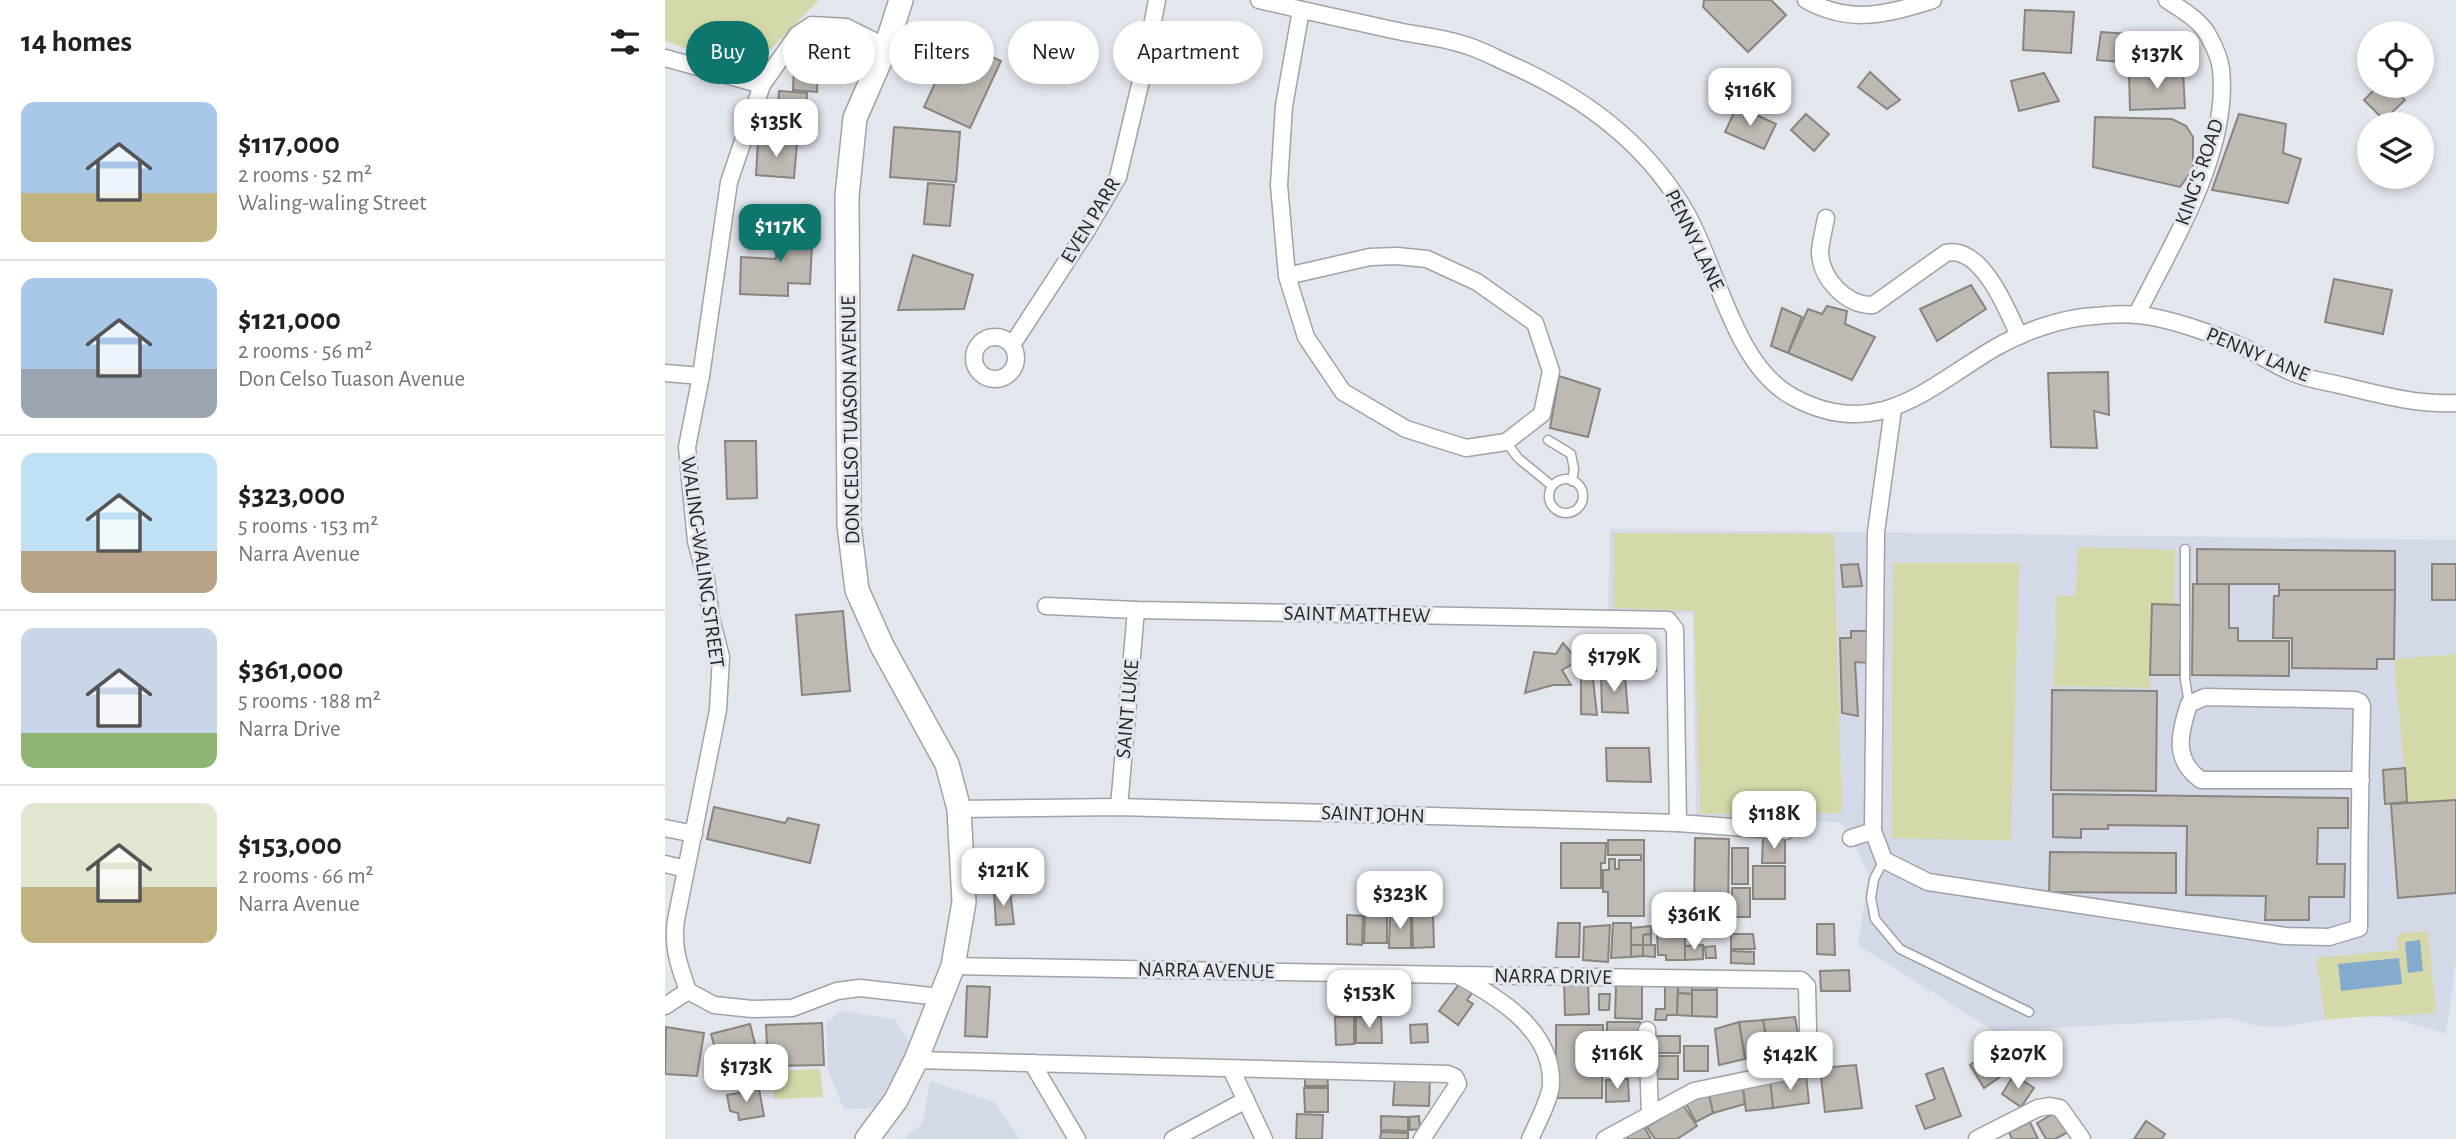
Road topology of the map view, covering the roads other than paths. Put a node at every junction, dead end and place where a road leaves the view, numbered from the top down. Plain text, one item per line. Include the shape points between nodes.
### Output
1 (901, 0) edge
2 (1157, 0) edge
3 (1259, 0) edge
4 (1806, 0) edge
5 (1933, 0) edge
6 (2167, 0) edge
7 (1301, 10) junction
8 (886, 47) junction
9 (665, 58) edge
10 (762, 85) junction
11 (1826, 218) dead end
12 (1287, 276) junction
13 (2137, 314) junction
14 (2019, 336) junction
15 (1012, 345) dead end
16 (665, 373) edge
17 (701, 376) junction
18 (2456, 403) edge
19 (1893, 409) junction
20 (1548, 440) dead end
21 (1506, 442) junction
22 (1572, 481) junction
23 (1552, 486) junction
24 (2185, 549) dead end
25 (1046, 606) dead end
26 (1136, 610) junction
27 (2189, 704) junction
28 (2361, 780) junction
29 (1119, 807) junction
30 (959, 809) junction
31 (1678, 823) junction
32 (665, 828) edge
33 (1786, 831) dead end
34 (1873, 831) junction
35 (694, 834) junction
36 (1851, 838) dead end
37 (1884, 860) junction
38 (665, 864) edge
39 (686, 869) junction
40 (672, 903) edge
41 (669, 937) edge
42 (953, 966) junction
43 (1457, 975) junction
44 (688, 991) junction
45 (940, 997) junction
46 (665, 1006) edge
47 (2028, 1012) dead end
48 (1647, 1030) dead end
49 (916, 1060) junction
50 (1032, 1063) junction
51 (1231, 1069) junction
52 (1246, 1100) junction
53 (1650, 1114) junction
54 (867, 1139) edge
55 (1077, 1139) edge
56 (1173, 1139) edge
57 (1264, 1139) edge
58 (1422, 1139) edge
59 (1530, 1139) edge
60 (1605, 1139) edge
61 (1977, 1139) edge
62 (2082, 1139) edge

1 - 8 street, DON CELSO TUASON AVENUE
2 - 15 street, EVEN PARR via 1118,177
3 - 7 street, PENNY LANE
4 - 5 street via 1862,16 1896,12
6 - 13 street, KING'S ROAD via 2207,32 2221,67 2220,120 2187,219
7 - 12 street via 1284,106 1279,185
7 - 19 street, PENNY LANE via 1467,46 1547,80 1614,126 1660,173 1689,217 1749,354 1770,381 1789,396 1841,414
8 - 10 street, WALING-WALING STREET via 846,27 812,25 797,35
8 - 30 street, DON CELSO TUASON AVENUE via 855,118 847,195 849,524 857,590 881,646 947,764
9 - 10 street
10 - 17 street, WALING-WALING STREET via 729,182
11 - 14 street via 1820,252 1826,277 1849,299 1873,305 1955,251 1965,254 1987,275
12 - 21 street via 1306,337 1343,392 1406,429 1465,449
12 - 21 street via 1370,257 1427,259 1477,282 1535,323 1551,371 1542,414
13 - 14 street, PENNY LANE via 2089,316
13 - 18 street, PENNY LANE via 2243,346 2297,375 2401,400
14 - 19 street, PENNY LANE
16 - 17 street
17 - 35 street, WALING-WALING STREET via 687,447 697,541 721,657 718,710
19 - 34 street via 1877,532
20 - 22 lane via 1571,454
21 - 23 lane
22 - 23 lane
22 - 23 lane via 1582,489 1583,498 1573,512 1564,514 1550,504
24 - 27 lane
25 - 26 street, SAINT MATTHEW
26 - 29 street, SAINT LUKE
26 - 31 street, SAINT MATTHEW via 1668,621 1675,629
27 - 28 street via 2182,725 2181,759 2201,780
27 - 28 street via 2205,697 2360,702
28 - 37 street via 2359,928 2329,937 2285,936 1928,882
29 - 30 street, SAINT JOHN
29 - 31 street, SAINT JOHN
30 - 42 street, DON CELSO TUASON AVENUE via 964,902
31 - 33 street, SAINT JOHN
32 - 35 street
34 - 36 street
34 - 37 street
35 - 39 street, WALING-WALING STREET
37 - 47 lane via 1871,898 1875,919 1900,949
38 - 39 street
39 - 40 street, WALING-WALING STREET
40 - 41 street, WALING-WALING STREET
41 - 44 street, WALING-WALING STREET
42 - 43 street, NARRA AVENUE
42 - 45 street, DON CELSO TUASON AVENUE
43 - 53 street, NARRA DRIVE via 1805,982 1809,1067 1694,1091
43 - 59 street, NARRA AVENUE via 1494,994 1525,1022 1547,1055 1552,1085
44 - 45 street via 714,1005 752,1009 792,1008 837,991 860,988
44 - 46 street
45 - 49 street, DON CELSO TUASON AVENUE
48 - 53 street
49 - 50 street
49 - 54 street, DON CELSO TUASON AVENUE via 896,1100
50 - 51 street
50 - 55 street
51 - 52 street
51 - 58 street via 1455,1077 1458,1084
52 - 56 street
52 - 57 street
53 - 60 street, NARRA DRIVE
61 - 62 street via 2050,1106 2060,1108

